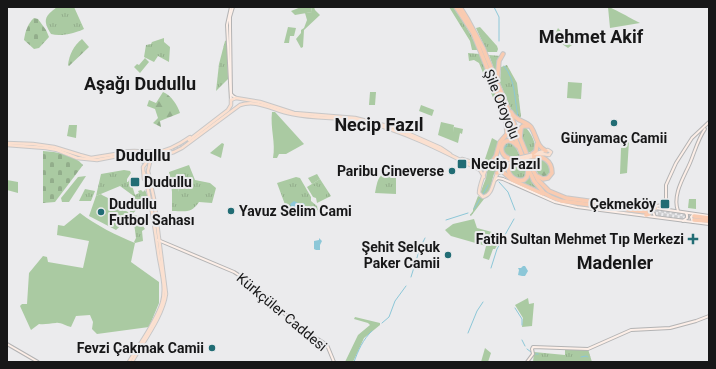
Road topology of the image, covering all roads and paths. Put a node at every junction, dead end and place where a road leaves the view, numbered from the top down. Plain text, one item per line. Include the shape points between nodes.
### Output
1 (232, 7) edge
2 (456, 7) edge
3 (460, 7) edge
4 (504, 54) dead end
5 (497, 84) junction
6 (237, 98) junction
7 (504, 101) junction
8 (231, 103) junction
9 (239, 106) junction
10 (222, 115) junction
11 (308, 115) junction
12 (506, 115) junction
13 (709, 124) edge
14 (395, 129) junction
15 (696, 134) junction
16 (700, 137) junction
17 (189, 140) tunnel mouth
18 (521, 142) junction
19 (7, 144) edge
20 (172, 148) junction
21 (520, 150) junction
22 (135, 152) tunnel mouth
23 (160, 152) junction
24 (174, 152) junction
25 (547, 152) joint
26 (107, 156) junction
27 (151, 156) junction
28 (157, 156) junction
29 (161, 156) junction
30 (531, 156) junction
31 (511, 159) junction
32 (518, 159) junction
33 (497, 162) junction
34 (491, 164) junction
35 (479, 165) junction
36 (527, 167) junction
37 (500, 168) junction
38 (478, 169) junction
39 (148, 171) junction
40 (143, 172) junction
41 (534, 172) junction
42 (497, 173) junction
43 (484, 177) junction
44 (494, 181) junction
45 (551, 197) junction
46 (575, 203) junction
47 (588, 208) junction
48 (655, 208) junction
49 (647, 211) junction
50 (678, 211) junction
51 (684, 212) junction
52 (655, 217) junction
53 (709, 217) edge
54 (694, 218) junction
55 (682, 221) junction
56 (709, 223) edge
57 (158, 240) junction
58 (709, 316) edge
59 (7, 344) edge
60 (38, 362) edge
61 (129, 362) edge
62 (132, 362) edge
63 (334, 362) edge
64 (527, 362) edge

1 - 6 main road via 231,94
1 - 8 main road via 227,25
2 - 12 highway, Şile Otoyolu via 472,32
3 - 5 highway, Şile Otoyolu via 476,34
4 - 5 highway via 499,61
5 - 7 highway, Şile Otoyolu
6 - 8 main road via 233,98
6 - 9 main road
6 - 11 main road
7 - 18 highway, Şile Otoyolu
7 - 25 highway via 515,118 531,128 540,147
8 - 9 main road via 233,106
8 - 10 main road
9 - 11 main road via 254,103 282,112
9 - 24 main road via 186,146
10 - 17 main road
10 - 20 main road
11 - 14 main road via 363,121
12 - 21 highway, Şile Otoyolu
12 - 34 highway via 507,134 500,142
13 - 15 main road
13 - 16 main road
14 - 35 main road
14 - 38 main road
15 - 16 main road
15 - 48 main road via 667,182 666,203
16 - 50 main road via 679,187
18 - 30 highway via 521,128 527,126 537,144 536,151
18 - 41 highway, Şile Otoyolu
19 - 26 main road via 54,147 91,158
19 - 27 main road via 46,148 88,160 132,154
20 - 23 main road
20 - 24 main road
21 - 31 highway via 512,141 504,143 502,154 505,158
21 - 36 highway, Şile Otoyolu
22 - 26 main road
23 - 26 main road via 130,150
23 - 27 main road
23 - 29 main road
24 - 29 main road
25 - 30 main road
27 - 28 main road
27 - 40 main road via 143,167
28 - 29 main road
28 - 39 main road via 150,162
30 - 32 main road, bridge
30 - 41 highway via 544,158 551,167 551,175 546,179 541,179
31 - 32 main road
31 - 33 main road
32 - 36 highway via 509,166 510,176 521,181 526,179
32 - 37 main road
33 - 34 main road
33 - 37 main road
34 - 35 main road
34 - 43 main road via 485,170
35 - 38 main road
36 - 45 highway, Şile Otoyolu via 540,189
37 - 42 main road
38 - 43 main road via 483,172
39 - 40 main road via 144,169
39 - 57 main road
40 - 57 main road
41 - 49 highway, Şile Otoyolu via 538,180 557,196
42 - 44 main road
42 - 45 highway via 502,172 512,180
43 - 44 main road via 479,189 482,196 488,194
44 - 47 main road via 498,178 503,179 555,202
45 - 46 highway, Şile Otoyolu via 561,202
46 - 47 highway
46 - 49 highway, Şile Otoyolu
47 - 49 main road
48 - 49 highway
48 - 50 main road
48 - 52 main road
49 - 52 main road
50 - 51 main road
51 - 54 main road
51 - 55 main road via 687,218
52 - 55 main road
53 - 54 highway
54 - 55 main road
54 - 56 highway
57 - 61 main road via 163,299
57 - 62 main road via 166,288 164,302
57 - 63 main road, Kürkçüler Caddesi via 234,272 248,281 296,325 326,345
58 - 64 main road via 670,328 631,330 588,349 534,347 533,354
59 - 60 main road

